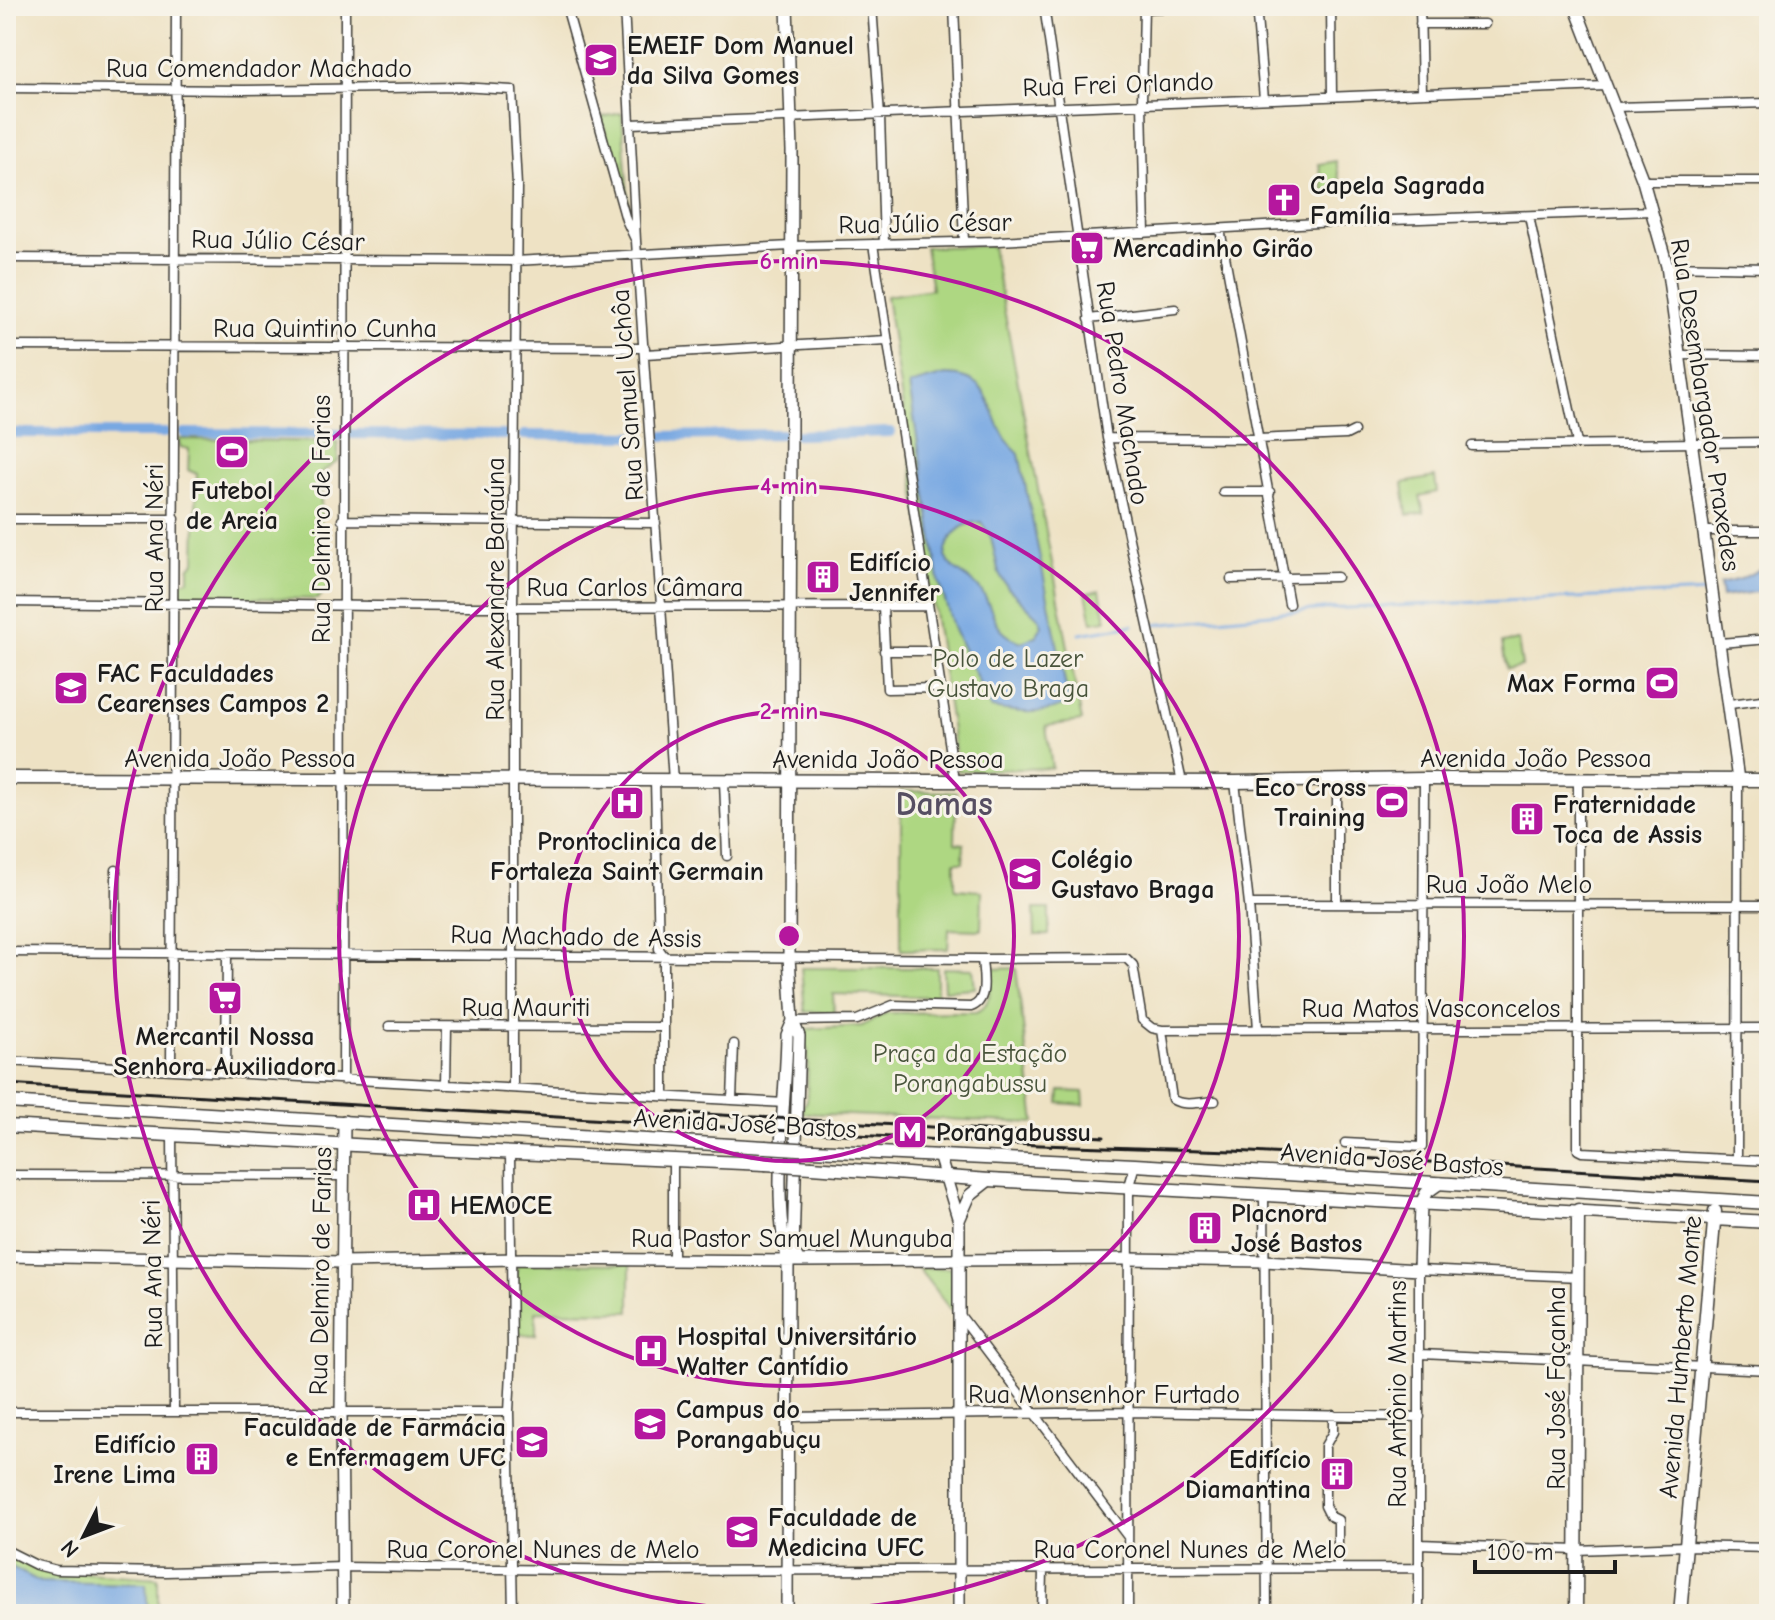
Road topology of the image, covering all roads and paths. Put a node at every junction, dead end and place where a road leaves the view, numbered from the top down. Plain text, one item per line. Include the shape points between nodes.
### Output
1 (176, 6) edge
2 (345, 6) edge
3 (566, 6) edge
4 (624, 6) edge
5 (787, 6) edge
6 (872, 6) edge
7 (954, 6) edge
8 (1044, 6) edge
9 (1195, 6) edge
10 (1256, 6) edge
11 (1331, 6) edge
12 (1420, 6) edge
13 (1575, 6) edge
14 (1144, 8) edge
15 (1420, 24) junction
16 (1485, 24) dead end
17 (1606, 86) junction
18 (343, 87) junction
19 (6, 88) edge
20 (175, 89) junction
21 (512, 90) joint
22 (1422, 92) junction
23 (1332, 96) junction
24 (1264, 99) junction
25 (1142, 102) junction
26 (1769, 103) edge
27 (1614, 107) junction
28 (1059, 108) junction
29 (960, 112) junction
30 (880, 116) junction
31 (791, 119) junction
32 (631, 124) junction
33 (1643, 181) junction
34 (1769, 181) edge
35 (1652, 211) junction
36 (1529, 216) junction
37 (1334, 222) junction
38 (1220, 229) junction
39 (1145, 233) junction
40 (1336, 233) dead end
41 (1078, 238) junction
42 (636, 241) junction
43 (964, 242) junction
44 (873, 244) junction
45 (884, 244) junction
46 (791, 246) junction
47 (638, 254) junction
48 (6, 258) edge
49 (175, 258) junction
50 (343, 261) junction
51 (515, 261) junction
52 (1667, 266) junction
53 (1769, 268) edge
54 (1175, 309) dead end
55 (1089, 319) junction
56 (887, 340) junction
57 (790, 345) junction
58 (6, 346) edge
59 (175, 347) junction
60 (344, 347) junction
61 (515, 349) junction
62 (645, 351) junction
63 (1678, 355) junction
64 (1769, 356) edge
65 (1354, 431) dead end
66 (1107, 438) junction
67 (1258, 439) junction
68 (1690, 441) junction
69 (1769, 442) edge
70 (1577, 443) junction
71 (1472, 446) dead end
72 (1223, 492) dead end
73 (1270, 492) junction
74 (6, 519) edge
75 (175, 519) junction
76 (342, 520) junction
77 (514, 523) junction
78 (656, 523) junction
79 (1705, 531) junction
80 (1769, 531) edge
81 (1337, 577) dead end
82 (1285, 578) junction
83 (1231, 579) dead end
84 (6, 602) edge
85 (1289, 604) dead end
86 (174, 605) junction
87 (344, 605) junction
88 (927, 606) junction
89 (513, 607) junction
90 (661, 607) junction
91 (883, 607) junction
92 (790, 608) junction
93 (1769, 639) edge
94 (1720, 643) junction
95 (884, 651) junction
96 (934, 651) junction
97 (940, 688) junction
98 (1769, 699) edge
99 (1730, 704) junction
100 (6, 778) edge
101 (1424, 779) junction
102 (173, 780) junction
103 (955, 780) junction
104 (1738, 780) junction
105 (1769, 780) edge
106 (343, 781) junction
107 (514, 781) junction
108 (655, 781) junction
109 (673, 781) junction
110 (724, 781) junction
111 (789, 781) junction
112 (1337, 781) junction
113 (1578, 781) junction
114 (1182, 782) junction
115 (1235, 782) junction
116 (727, 856) dead end
117 (116, 870) dead end
118 (1337, 902) junction
119 (1423, 903) junction
120 (1249, 904) junction
121 (1579, 904) junction
122 (1738, 905) junction
123 (1769, 905) edge
124 (6, 952) edge
125 (116, 952) junction
126 (173, 953) junction
127 (227, 954) junction
128 (342, 954) junction
129 (512, 954) junction
130 (664, 956) junction
131 (789, 957) junction
132 (982, 959) junction
133 (793, 1021) junction
134 (389, 1026) dead end
135 (447, 1027) junction
136 (512, 1027) junction
137 (664, 1027) junction
138 (1577, 1027) junction
139 (1738, 1028) junction
140 (1769, 1028) edge
141 (1258, 1029) junction
142 (1422, 1029) junction
143 (1162, 1030) junction
144 (734, 1044) dead end
145 (6, 1061) edge
146 (171, 1070) junction
147 (226, 1073) junction
148 (343, 1080) junction
149 (446, 1085) junction
150 (513, 1088) junction
151 (664, 1096) junction
152 (732, 1100) junction
153 (1215, 1101) dead end
154 (6, 1102) edge
155 (785, 1103) junction
156 (344, 1121) junction
157 (6, 1126) edge
158 (172, 1135) junction
159 (1345, 1143) dead end
160 (344, 1144) junction
161 (510, 1153) junction
162 (939, 1155) junction
163 (673, 1159) junction
164 (1737, 1159) junction
165 (1769, 1161) edge
166 (1135, 1165) junction
167 (6, 1175) edge
168 (171, 1175) junction
169 (342, 1176) junction
170 (947, 1177) junction
171 (989, 1180) junction
172 (1440, 1183) junction
173 (1129, 1186) junction
174 (1264, 1194) junction
175 (1715, 1200) junction
176 (1421, 1203) junction
177 (1769, 1203) edge
178 (1578, 1210) junction
179 (1714, 1218) junction
180 (959, 1221) junction
181 (1769, 1222) edge
182 (6, 1256) edge
183 (171, 1258) junction
184 (1128, 1259) junction
185 (512, 1260) junction
186 (673, 1260) junction
187 (960, 1260) junction
188 (794, 1261) junction
189 (1264, 1261) junction
190 (342, 1262) junction
191 (1419, 1270) junction
192 (1579, 1277) junction
193 (959, 1314) junction
194 (1421, 1354) junction
195 (1578, 1360) junction
196 (1702, 1368) junction
197 (1769, 1370) edge
198 (6, 1412) edge
199 (174, 1412) junction
200 (341, 1412) junction
201 (509, 1412) junction
202 (1128, 1412) junction
203 (1034, 1413) junction
204 (1266, 1414) junction
205 (960, 1415) junction
206 (1333, 1415) junction
207 (788, 1417) junction
208 (1420, 1417) junction
209 (1129, 1538) junction
210 (1420, 1544) junction
211 (1686, 1546) junction
212 (1769, 1548) edge
213 (6, 1550) edge
214 (1576, 1550) junction
215 (343, 1567) junction
216 (1338, 1568) junction
217 (1419, 1568) junction
218 (786, 1569) junction
219 (959, 1569) junction
220 (1267, 1569) junction
221 (513, 1570) junction
222 (1043, 1571) junction
223 (1129, 1571) junction
224 (343, 1614) edge
225 (513, 1614) edge
226 (787, 1614) edge
227 (959, 1614) edge
228 (1042, 1614) edge
229 (1128, 1614) edge
230 (1267, 1614) edge
231 (1419, 1614) edge
232 (1576, 1614) edge
233 (1680, 1614) edge

1 - 20 street, Rua Ana Néri
2 - 18 street, Rua Delmiro de Farias
3 - 42 street
4 - 32 street, Rua Samuel Uchôa
5 - 31 street
6 - 30 street
7 - 29 street
8 - 28 street, Rua Pedro Machado
9 - 14 street
10 - 24 street
11 - 23 street
12 - 15 street
13 - 17 street, Rua Desembargador Praxedes
14 - 25 street
15 - 16 street
15 - 22 street
17 - 22 street, Rua Frei Orlando
17 - 27 street, Rua Desembargador Praxedes
18 - 20 street, Rua Comendador Machado
18 - 21 street, Rua Comendador Machado
18 - 50 street, Rua Delmiro de Farias
19 - 20 street, Rua Comendador Machado
20 - 49 street, Rua Ana Néri
21 - 51 street, Rua Alexandre Baraúna
22 - 23 street, Rua Frei Orlando
23 - 24 street, Rua Frei Orlando
24 - 25 street, Rua Frei Orlando
25 - 28 street, Rua Frei Orlando
25 - 39 street
26 - 27 street
27 - 33 street, Rua Desembargador Praxedes
28 - 29 street, Rua Frei Orlando
28 - 41 street, Rua Pedro Machado
29 - 30 street, Rua Frei Orlando
29 - 43 street
30 - 31 street, Rua Frei Orlando
30 - 45 street
31 - 32 street, Rua Frei Orlando
31 - 46 street
32 - 42 street, Rua Samuel Uchôa
33 - 34 street
33 - 35 street, Rua Desembargador Praxedes
35 - 36 street, Rua Júlio César
35 - 52 street, Rua Desembargador Praxedes
36 - 37 street, Rua Júlio César
36 - 70 street
37 - 38 street, Rua Júlio César
37 - 40 street
38 - 39 street, Rua Júlio César
38 - 67 street
39 - 41 street, Rua Júlio César
41 - 43 street, Rua Júlio César
41 - 55 street, Rua Pedro Machado
42 - 47 street, Rua Samuel Uchôa
43 - 45 street, Rua Júlio César
44 - 45 street, Rua Júlio César
44 - 46 street, Rua Júlio César
44 - 56 street
46 - 47 street, Rua Júlio César
46 - 57 street
47 - 51 street, Rua Júlio César
47 - 62 street, Rua Samuel Uchôa
48 - 49 street, Rua Júlio César
49 - 50 street, Rua Júlio César
49 - 59 street, Rua Ana Néri
50 - 51 street, Rua Júlio César
50 - 60 street, Rua Delmiro de Farias
51 - 61 street, Rua Alexandre Baraúna
52 - 53 street
52 - 63 street, Rua Desembargador Praxedes
54 - 55 street
55 - 66 street, Rua Pedro Machado
56 - 57 street, Rua Quintino Cunha
56 - 88 street
57 - 62 street, Rua Quintino Cunha
57 - 92 street
58 - 59 street, Rua Quintino Cunha
59 - 60 street, Rua Quintino Cunha
59 - 75 street, Rua Ana Néri
60 - 61 street, Rua Quintino Cunha
60 - 76 street, Rua Delmiro de Farias
61 - 62 street, Rua Quintino Cunha
61 - 77 street, Rua Alexandre Baraúna
62 - 78 street, Rua Samuel Uchôa
63 - 64 street
63 - 68 street, Rua Desembargador Praxedes
65 - 67 street
66 - 67 street
66 - 114 street, Rua Pedro Machado
67 - 73 street
68 - 69 street
68 - 70 street
68 - 79 street, Rua Desembargador Praxedes
70 - 71 street
72 - 73 street
73 - 82 street
74 - 75 street
75 - 86 street, Rua Ana Néri
76 - 77 street
76 - 87 street, Rua Delmiro de Farias
77 - 78 street
77 - 89 street, Rua Alexandre Baraúna
78 - 90 street, Rua Samuel Uchôa
79 - 80 street
79 - 94 street, Rua Desembargador Praxedes
81 - 82 street
82 - 83 street
82 - 85 street
84 - 86 street, Rua Carlos Câmara
86 - 87 street, Rua Carlos Câmara
86 - 102 street, Rua Ana Néri
87 - 89 street, Rua Carlos Câmara
87 - 106 street, Rua Delmiro de Farias
88 - 91 street, Rua Carlos Câmara
88 - 96 street
89 - 90 street, Rua Carlos Câmara
89 - 107 street, Rua Alexandre Baraúna
90 - 92 street, Rua Carlos Câmara
90 - 109 street, Rua Samuel Uchôa
91 - 92 street, Rua Carlos Câmara
91 - 95 street
92 - 111 street
93 - 94 street
94 - 99 street, Rua Desembargador Praxedes
95 - 96 street
95 - 97 street via 887,689
96 - 97 street
97 - 103 street
98 - 99 street
99 - 104 street, Rua Desembargador Praxedes
100 - 102 main road, Avenida João Pessoa
101 - 112 main road, Avenida João Pessoa
101 - 113 main road, Avenida João Pessoa
101 - 119 street
102 - 106 main road, Avenida João Pessoa
102 - 126 street, Rua Ana Néri
103 - 111 main road, Avenida João Pessoa
103 - 114 main road, Avenida João Pessoa
104 - 105 main road, Avenida João Pessoa
104 - 113 main road, Avenida João Pessoa
104 - 122 street, Rua Desembargador Praxedes
106 - 107 main road, Avenida João Pessoa
106 - 128 street, Rua Delmiro de Farias
107 - 108 main road, Avenida João Pessoa
107 - 129 street, Rua Alexandre Baraúna
108 - 109 main road, Avenida João Pessoa
108 - 130 street via 659,946
109 - 110 main road, Avenida João Pessoa
110 - 111 main road, Avenida João Pessoa
110 - 116 street
111 - 131 street
112 - 115 main road, Avenida João Pessoa
112 - 118 street
113 - 121 street
114 - 115 main road, Avenida João Pessoa
115 - 120 street
117 - 125 street
118 - 119 street, Rua João Melo
118 - 120 street, Rua João Melo
119 - 121 street, Rua João Melo
119 - 142 street
120 - 141 street
121 - 122 street, Rua João Melo
121 - 138 street
122 - 123 street, Rua João Melo
122 - 139 street, Rua Desembargador Praxedes
124 - 125 street, Rua Machado de Assis
125 - 126 street, Rua Machado de Assis
126 - 127 street, Rua Machado de Assis
126 - 146 street, Rua Ana Néri
127 - 128 street, Rua Machado de Assis
127 - 147 street
128 - 129 street, Rua Machado de Assis
128 - 148 street, Rua Delmiro de Farias
129 - 130 street, Rua Machado de Assis
129 - 136 street, Rua Alexandre Baraúna
130 - 131 street, Rua Machado de Assis
130 - 137 street
131 - 132 street, Rua Machado de Assis
131 - 133 street
132 - 133 street via 978,1005 893,1005 857,1020
132 - 143 street, Rua Machado de Assis via 1126,958 1133,965 1142,1020
133 - 155 street via 787,1035
133 - 188 street via 799,1036
134 - 135 street, Rua Mauriti
135 - 136 street, Rua Mauriti
135 - 149 street
136 - 137 street, Rua Mauriti
136 - 150 street, Rua Alexandre Baraúna
137 - 151 street
138 - 139 street, Rua Matos Vasconcelos
138 - 142 street, Rua Matos Vasconcelos
138 - 164 street via 1576,1147 1582,1152
139 - 140 street, Rua Matos Vasconcelos
139 - 164 street, Rua Desembargador Praxedes
141 - 142 street, Rua Matos Vasconcelos
141 - 143 street, Rua Matos Vasconcelos
142 - 159 street via 1422,1147
143 - 153 street via 1172,1099
144 - 152 street
145 - 146 street, Avenida José Bastos
146 - 147 street, Avenida José Bastos
147 - 148 street, Avenida José Bastos
148 - 149 street, Avenida José Bastos
149 - 150 street, Avenida José Bastos
150 - 151 street, Avenida José Bastos
151 - 152 street, Avenida José Bastos
152 - 155 street, Avenida José Bastos
154 - 156 main road, Avenida José Bastos
155 - 188 street via 781,1238
156 - 160 street, Rua Delmiro de Farias
156 - 162 main road, Avenida José Bastos, bridge
157 - 158 main road, Avenida José Bastos
158 - 160 main road, Avenida José Bastos
158 - 168 street, Rua Ana Néri
160 - 161 main road, Avenida José Bastos
160 - 169 street, Rua Delmiro de Farias
161 - 163 main road, Avenida José Bastos
161 - 185 street
162 - 166 main road, Avenida José Bastos
162 - 170 street
163 - 170 main road, Avenida José Bastos, bridge
163 - 186 street
164 - 165 street
166 - 172 main road, Avenida José Bastos
166 - 173 street
167 - 168 street
168 - 169 street
168 - 183 street, Rua Ana Néri
169 - 190 street, Rua Delmiro de Farias
170 - 171 main road, Avenida José Bastos
170 - 180 street
171 - 173 main road, Avenida José Bastos
171 - 180 street via 970,1195
172 - 175 main road, Avenida José Bastos
172 - 176 street
173 - 174 main road, Avenida José Bastos
173 - 184 street
174 - 176 main road, Avenida José Bastos
174 - 189 street
175 - 177 main road, Avenida José Bastos
175 - 179 main road, Avenida Humberto Monte
176 - 178 main road, Avenida José Bastos
176 - 191 street, Rua Antônio Martins
178 - 179 main road, Avenida José Bastos
178 - 192 main road, Rua José Façanha
179 - 181 main road, Avenida José Bastos
179 - 196 main road, Avenida Humberto Monte
180 - 187 street
182 - 183 street, Rua Pastor Samuel Munguba
183 - 190 street, Rua Pastor Samuel Munguba
183 - 199 street, Rua Ana Néri
184 - 187 street, Rua Pastor Samuel Munguba
184 - 189 street, Rua Pastor Samuel Munguba
184 - 202 street
185 - 186 street, Rua Pastor Samuel Munguba
185 - 190 street, Rua Pastor Samuel Munguba
185 - 201 street
186 - 188 street, Rua Pastor Samuel Munguba
187 - 188 street, Rua Pastor Samuel Munguba
187 - 193 street
188 - 207 street
189 - 191 street, Rua Pastor Samuel Munguba
189 - 204 street
190 - 200 street, Rua Delmiro de Farias
191 - 192 street, Rua Pastor Samuel Munguba
191 - 194 street, Rua Antônio Martins
192 - 195 main road, Rua José Façanha
193 - 203 street
193 - 205 street
194 - 195 street
194 - 208 street, Rua Antônio Martins
195 - 196 street
195 - 214 main road, Rua José Façanha
196 - 197 street
196 - 211 main road, Avenida Humberto Monte
198 - 199 street
199 - 200 street
200 - 201 street
200 - 215 street, Rua Delmiro de Farias
201 - 221 street
202 - 203 street, Rua Monsenhor Furtado
202 - 204 street, Rua Monsenhor Furtado
202 - 209 street
203 - 205 street, Rua Monsenhor Furtado
203 - 209 street
204 - 206 street, Rua Monsenhor Furtado
204 - 220 street
205 - 207 street, Rua Monsenhor Furtado
205 - 219 street
206 - 208 street, Rua Monsenhor Furtado
206 - 216 street via 1333,1433 1325,1446 1325,1506 1338,1520
207 - 218 street
208 - 210 street, Rua Antônio Martins
209 - 223 street
210 - 214 street
210 - 217 street, Rua Antônio Martins
211 - 212 street
211 - 214 street
211 - 233 main road, Avenida Humberto Monte
213 - 215 street, Rua Coronel Nunes de Melo via 56,1570
214 - 232 main road, Rua José Façanha
215 - 221 street, Rua Coronel Nunes de Melo
215 - 224 street, Rua Delmiro de Farias
216 - 217 street, Rua Coronel Nunes de Melo
216 - 220 street, Rua Coronel Nunes de Melo
217 - 231 street, Rua Antônio Martins
218 - 219 street, Rua Coronel Nunes de Melo
218 - 221 street, Rua Coronel Nunes de Melo
218 - 226 street
219 - 222 street, Rua Coronel Nunes de Melo
219 - 227 street
220 - 223 street, Rua Coronel Nunes de Melo
220 - 230 street
221 - 225 street
222 - 223 street, Rua Coronel Nunes de Melo
222 - 228 street
223 - 229 street

